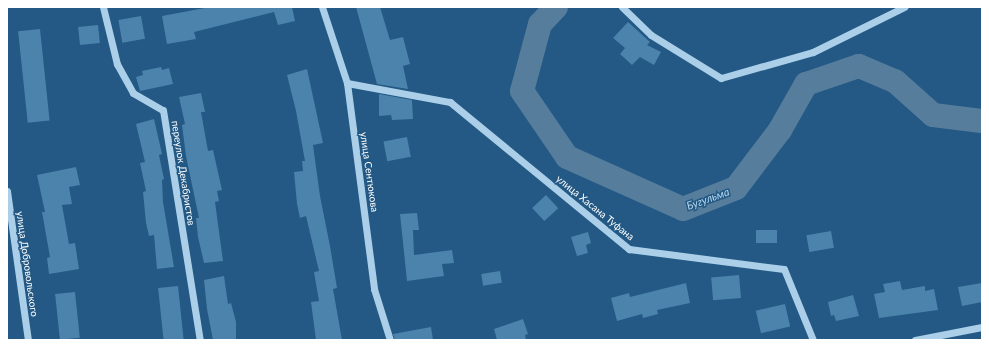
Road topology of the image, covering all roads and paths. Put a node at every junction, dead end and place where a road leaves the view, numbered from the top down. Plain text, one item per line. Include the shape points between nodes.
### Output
1 (103, 7) edge
2 (322, 7) edge
3 (622, 7) edge
4 (904, 7) edge
5 (347, 83) junction
6 (7, 191) edge
7 (982, 328) edge
8 (28, 340) edge
9 (200, 340) edge
10 (390, 340) edge
11 (813, 340) edge
12 (915, 340) edge

1 - 9 street, переулок Декабристов via 116,64 133,94 163,110
2 - 5 street, улица Сентюкова
3 - 4 street via 650,36 722,78 813,52
5 - 10 street, улица Сентюкова via 374,288
5 - 11 street, улица Хасана Туфана via 450,102 629,249 784,269
6 - 8 street, улица Добровольского
7 - 12 street

